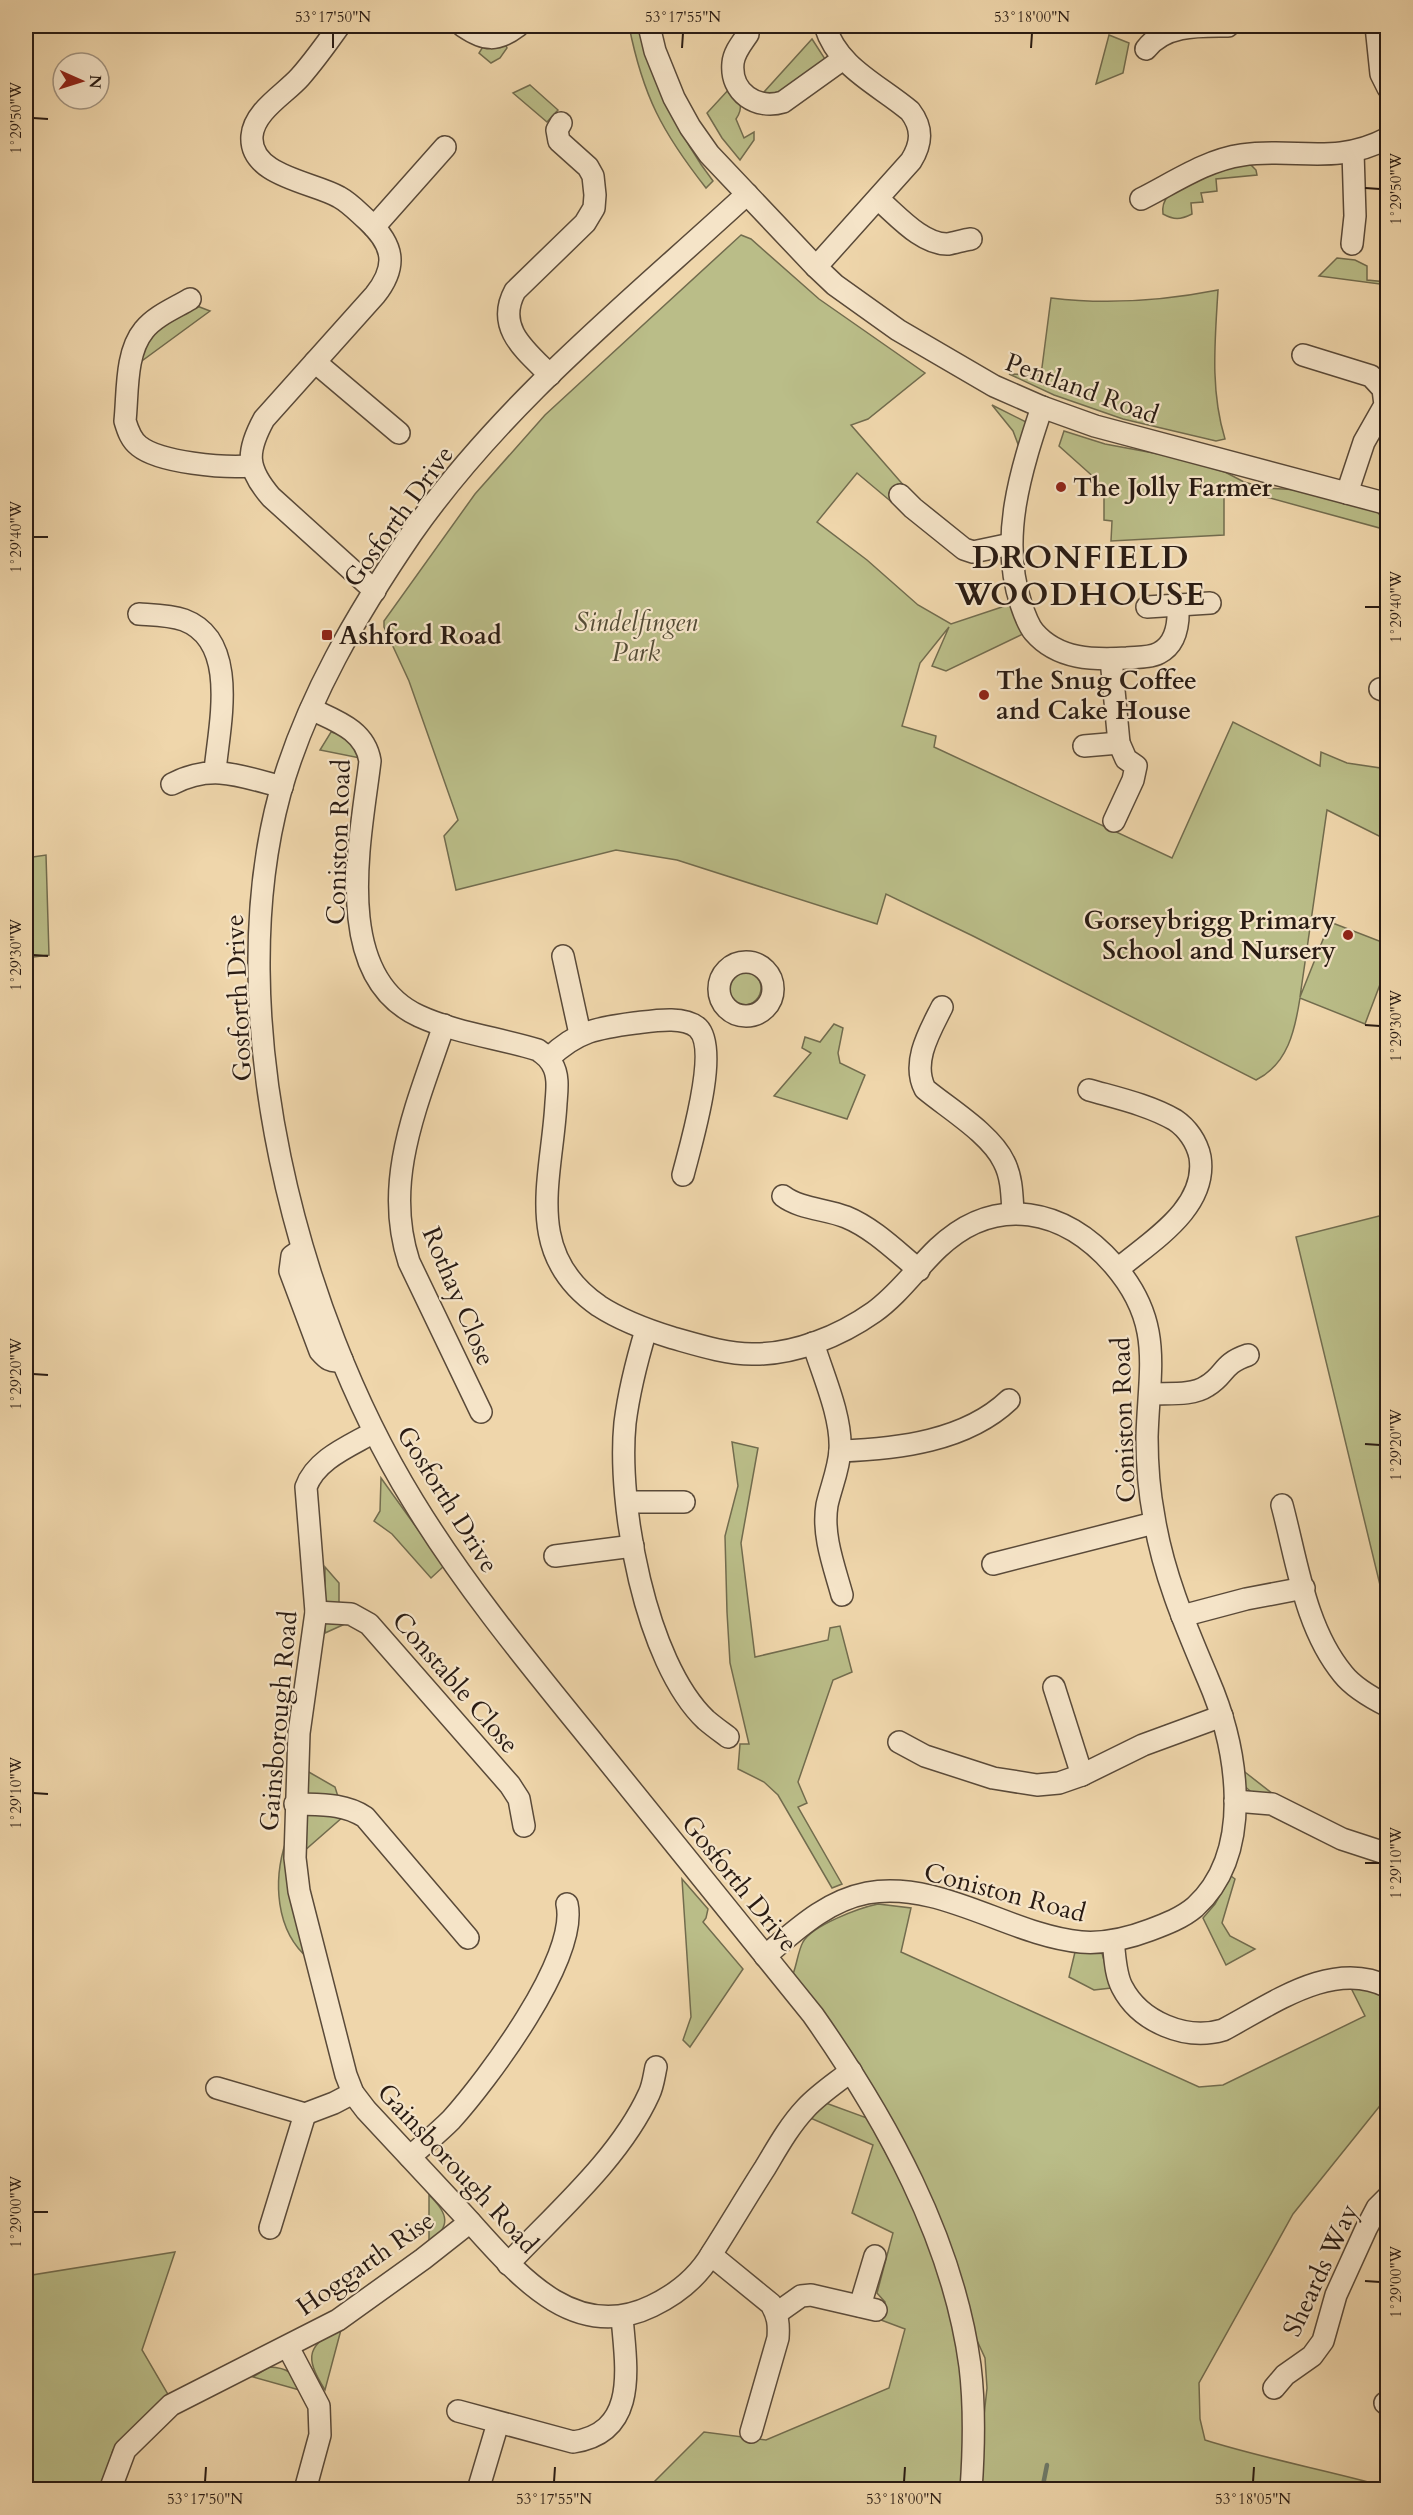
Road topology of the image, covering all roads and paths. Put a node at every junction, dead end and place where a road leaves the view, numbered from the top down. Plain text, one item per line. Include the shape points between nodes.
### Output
1 (339, 26) edge
2 (463, 26) edge
3 (518, 26) edge
4 (649, 26) edge
5 (825, 26) edge
6 (1228, 26) edge
7 (1376, 26) edge
8 (748, 34) dead end
9 (1146, 49) dead end
10 (843, 60) junction
11 (1388, 88) edge
12 (561, 123) dead end
13 (1388, 138) edge
14 (445, 147) dead end
15 (1353, 152) junction
16 (747, 194) junction
17 (878, 199) junction
18 (1141, 200) dead end
19 (374, 227) junction
20 (971, 239) dead end
21 (1352, 244) dead end
22 (816, 267) junction
23 (190, 298) dead end
24 (1303, 355) dead end
25 (315, 362) junction
26 (550, 375) junction
27 (1042, 407) junction
28 (399, 433) dead end
29 (250, 466) junction
30 (1347, 493) junction
31 (900, 495) dead end
32 (1388, 504) edge
33 (1011, 544) junction
34 (375, 591) junction
35 (1210, 603) dead end
36 (1178, 605) junction
37 (1147, 607) dead end
38 (139, 614) dead end
39 (1111, 659) junction
40 (311, 709) junction
41 (1119, 743) junction
42 (1084, 746) dead end
43 (215, 771) junction
44 (172, 784) dead end
45 (282, 787) junction
46 (1114, 821) dead end
47 (563, 956) dead end
48 (722, 1002) dead end
49 (942, 1007) dead end
50 (444, 1025) junction
51 (698, 1028) junction
52 (580, 1034) junction
53 (549, 1058) junction
54 (1089, 1089) dead end
55 (683, 1175) dead end
56 (783, 1196) dead end
57 (1013, 1213) junction
58 (1118, 1269) junction
59 (919, 1270) junction
60 (646, 1330) junction
61 (813, 1343) junction
62 (1248, 1355) dead end
63 (1151, 1394) junction
64 (1009, 1400) dead end
65 (481, 1412) dead end
66 (374, 1432) junction
67 (840, 1451) junction
68 (627, 1502) junction
69 (684, 1502) dead end
70 (1282, 1505) dead end
71 (1154, 1523) junction
72 (633, 1546) junction
73 (555, 1556) dead end
74 (993, 1564) dead end
75 (1304, 1588) junction
76 (842, 1595) dead end
77 (316, 1612) junction
78 (1182, 1616) junction
79 (1054, 1687) dead end
80 (1388, 1706) edge
81 (1222, 1716) junction
82 (728, 1737) dead end
83 (899, 1742) dead end
84 (1082, 1775) junction
85 (1235, 1801) junction
86 (295, 1804) junction
87 (524, 1826) dead end
88 (1388, 1854) edge
89 (567, 1904) dead end
90 (468, 1938) dead end
91 (1113, 1941) junction
92 (765, 1956) junction
93 (1388, 1987) edge
94 (656, 2067) dead end
95 (851, 2071) junction
96 (217, 2088) dead end
97 (353, 2092) junction
98 (305, 2114) junction
99 (410, 2157) junction
100 (1388, 2197) edge
101 (470, 2222) junction
102 (270, 2228) dead end
103 (711, 2255) junction
104 (875, 2256) dead end
105 (508, 2264) junction
106 (777, 2313) junction
107 (622, 2317) junction
108 (288, 2347) junction
109 (1274, 2388) dead end
110 (459, 2411) dead end
111 (498, 2423) junction
112 (751, 2432) dead end
113 (110, 2490) edge
114 (305, 2490) edge
115 (478, 2490) edge
116 (971, 2490) edge

1 - 19 street via 300,77 261,115 252,137 261,162 293,180 339,197
2 - 3 street via 485,38 496,38
4 - 16 street, Pentland Road via 665,79 690,127 709,154
5 - 10 street
6 - 9 street via 1170,31
7 - 11 street via 1381,74
8 - 10 street via 736,52 733,72 741,90 759,104 772,106 783,102
10 - 17 street via 910,111 920,130 918,150
12 - 26 street via 557,130 559,141 593,176 594,208 585,223 515,291 507,314 516,338
13 - 15 street
14 - 19 street
15 - 18 street via 1224,159
15 - 21 street
16 - 22 street, Pentland Road
16 - 26 street, Gosforth Drive
17 - 20 street via 935,242
17 - 22 street
19 - 25 street via 391,256 385,282
22 - 27 street, Pentland Road via 864,307 934,353
23 - 29 street via 152,322 136,345 125,421 128,431 149,452 207,466
24 - 30 street via 1371,376 1385,395 1385,405 1364,442
25 - 28 street
25 - 29 street via 264,419 255,435
26 - 34 street, Gosforth Drive via 455,477
27 - 30 street, Pentland Road via 1136,438
27 - 33 street via 1024,459
29 - 34 street via 271,497
30 - 32 street, Pentland Road
31 - 33 street via 964,549 973,552
33 - 39 street via 1016,590 1034,632 1070,656
34 - 40 street, Gosforth Drive
35 - 36 street
36 - 37 street
36 - 39 street via 1176,631 1160,653
38 - 43 street via 164,615 194,625 218,654 222,685
39 - 41 street
40 - 45 street, Gosforth Drive
40 - 50 street, Coniston Road via 349,728 368,748 358,893 360,927 369,962 402,1006
41 - 42 street
41 - 46 street via 1136,771
43 - 44 street via 188,776
43 - 45 street
45 - 66 street, Gosforth Drive via 260,895 260,992 269,1089 282,1162 315,1289
47 - 52 street
48 - 51 street
49 - 57 street via 925,1044 920,1079 925,1089 999,1152 1009,1175
50 - 53 street, Coniston Road via 538,1050
50 - 65 street, Rothay Close via 413,1118 399,1179 398,1215 409,1262
51 - 52 street via 680,1021 656,1021
51 - 55 street via 703,1036 706,1066
52 - 53 street
53 - 60 street, Coniston Road via 557,1086 545,1194 546,1217 556,1252 565,1271 595,1303
54 - 58 street via 1176,1121 1194,1140 1201,1166 1190,1203
56 - 59 street via 857,1222
57 - 58 street, Coniston Road via 1049,1218 1069,1227
57 - 59 street, Coniston Road via 983,1219 961,1230
58 - 63 street, Coniston Road via 1135,1293 1145,1319 1151,1345
59 - 61 street, Coniston Road via 875,1311
60 - 61 street, Coniston Road via 750,1354
60 - 68 street via 625,1424
61 - 67 street via 838,1422
62 - 63 street via 1229,1363 1209,1386 1200,1390
63 - 71 street, Coniston Road via 1148,1444
64 - 67 street via 978,1423 952,1433 906,1445
66 - 77 street, Gainsborough Road via 319,1466 306,1487
66 - 92 street, Gosforth Drive via 412,1500 464,1579
67 - 76 street via 825,1525
68 - 69 street
68 - 72 street
70 - 75 street
71 - 74 street
71 - 78 street, Coniston Road
72 - 73 street
72 - 82 street via 651,1623 667,1662 704,1719
75 - 78 street
75 - 80 street via 1322,1641 1338,1667 1358,1688
77 - 86 street, Gainsborough Road via 299,1733
77 - 87 street, Constable Close via 351,1614 369,1624 510,1785 519,1798
78 - 81 street, Coniston Road
79 - 84 street
81 - 84 street via 1143,1745
81 - 85 street, Coniston Road
83 - 84 street via 925,1756 1015,1783 1059,1783
85 - 88 street via 1272,1804 1342,1839
85 - 91 street, Coniston Road via 1227,1854 1198,1904 1173,1921
86 - 90 street via 339,1805 365,1817
86 - 97 street, Gainsborough Road via 299,1891 330,2018
89 - 99 street via 568,1924 557,1958 515,2036 450,2121
91 - 92 street, Coniston Road via 1078,1942 927,1896 880,1892 843,1900 816,1914
91 - 93 street via 1121,1985 1129,1997 1159,2022 1184,2032 1223,2030 1329,1980 1357,1977
92 - 95 street, Gosforth Drive
94 - 105 street via 651,2091 621,2140
95 - 103 street, Gainsborough Road via 798,2118
95 - 116 street, Gosforth Drive via 901,2160 933,2228 955,2292 972,2386
96 - 98 street
97 - 98 street
97 - 99 street, Gainsborough Road
98 - 102 street
99 - 101 street, Gainsborough Road
100 - 109 street, Sheards Way via 1366,2229 1331,2306 1323,2341 1312,2356
101 - 105 street, Gainsborough Road
101 - 108 street, Hoggarth Rise via 372,2296
103 - 106 street
103 - 107 street, Gainsborough Road via 701,2270 677,2291 643,2311
104 - 106 street via 868,2308 811,2295 801,2296
105 - 107 street, Gainsborough Road via 537,2290 559,2303 584,2314
106 - 112 street via 778,2338
107 - 111 street via 624,2395 621,2409 604,2432 590,2440 573,2442
108 - 113 street, Hoggarth Rise via 171,2405 125,2450
108 - 114 street via 319,2406 320,2435
110 - 111 street
111 - 115 street

